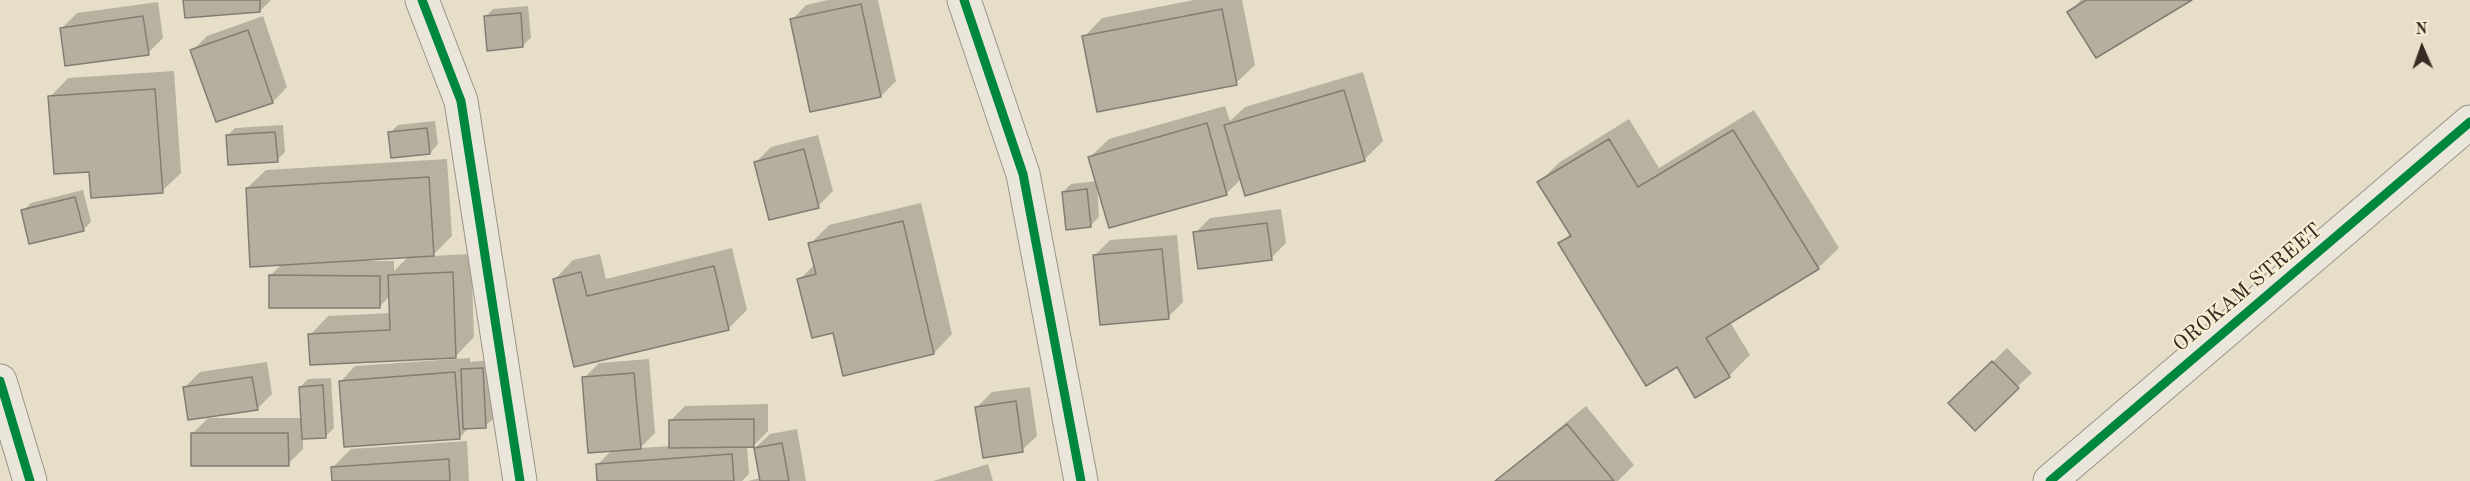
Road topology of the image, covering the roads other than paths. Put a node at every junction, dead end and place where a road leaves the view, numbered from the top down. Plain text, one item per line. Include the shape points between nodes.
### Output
1 (422, 0) edge
2 (964, 0) edge
3 (2470, 122) edge
4 (0, 381) edge
5 (30, 481) edge
6 (520, 481) edge
7 (1081, 481) edge
8 (2050, 481) edge

1 - 6 street via 461,100
2 - 7 street via 1023,174
3 - 8 street, OROKAM STREET
4 - 5 street

